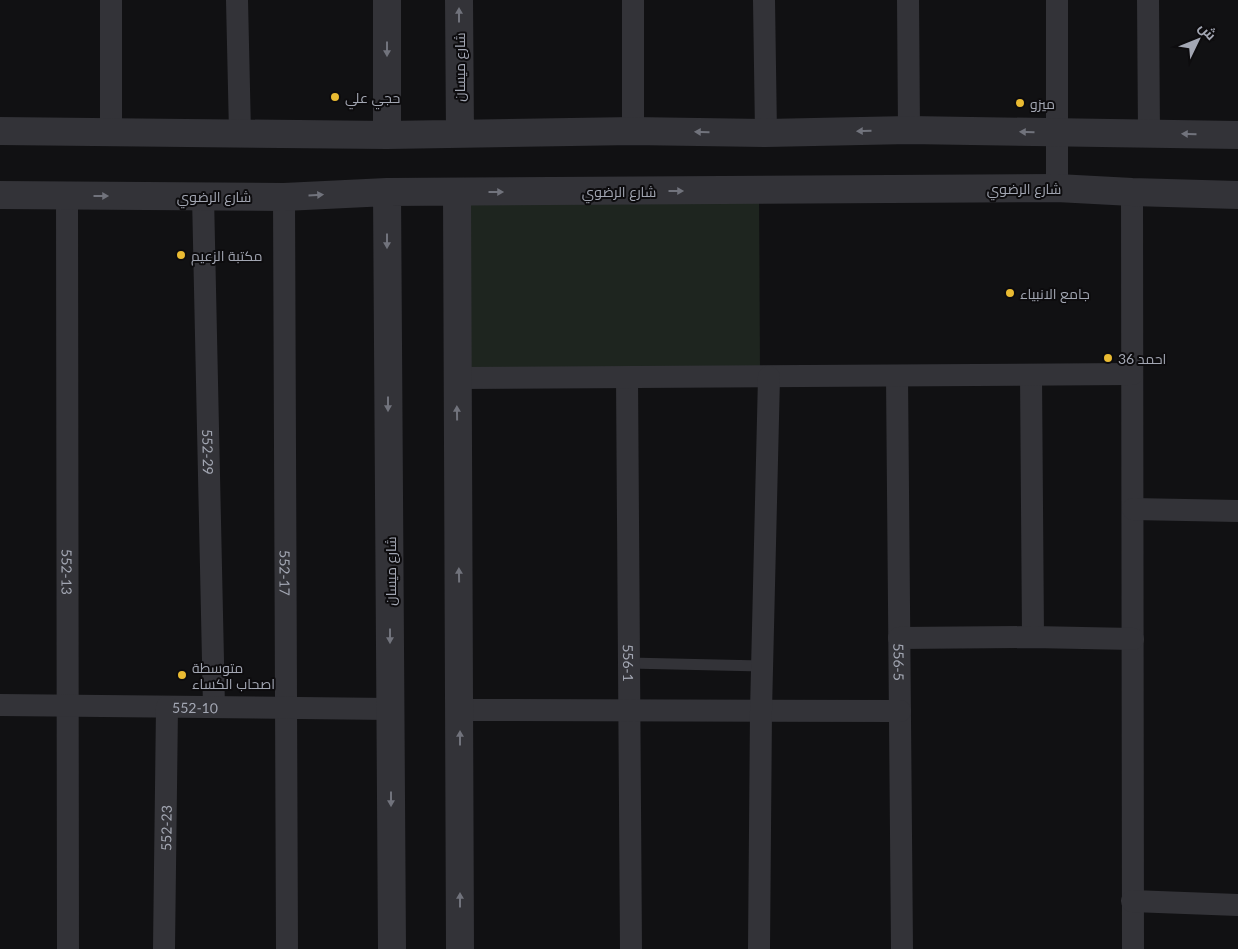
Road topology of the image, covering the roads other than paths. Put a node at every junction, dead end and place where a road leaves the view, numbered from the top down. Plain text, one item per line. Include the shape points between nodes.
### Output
1 (112, 0) edge
2 (237, 0) edge
3 (387, 0) edge
4 (459, 0) edge
5 (633, 0) edge
6 (764, 0) edge
7 (908, 0) edge
8 (1057, 0) edge
9 (1148, 0) edge
10 (909, 130) junction
11 (633, 131) junction
12 (0, 132) edge
13 (111, 132) junction
14 (1057, 132) junction
15 (240, 133) junction
16 (766, 133) junction
17 (460, 134) junction
18 (1149, 134) junction
19 (387, 135) junction
20 (1238, 135) edge
21 (1057, 188) junction
22 (387, 192) junction
23 (457, 192) junction
24 (1132, 192) junction
25 (0, 195) edge
26 (1238, 195) edge
27 (67, 196) junction
28 (203, 196) junction
29 (284, 197) junction
30 (1132, 374) junction
31 (1031, 375) junction
32 (897, 376) junction
33 (627, 377) junction
34 (769, 377) junction
35 (457, 378) junction
36 (1133, 509) junction
37 (1238, 512) edge
38 (1033, 637) junction
39 (899, 638) junction
40 (1133, 639) junction
41 (629, 663) junction
42 (762, 666) junction
43 (0, 705) edge
44 (68, 706) junction
45 (167, 706) junction
46 (214, 707) junction
47 (286, 708) junction
48 (391, 709) junction
49 (460, 710) junction
50 (629, 711) junction
51 (761, 711) junction
52 (900, 711) junction
53 (1132, 901) junction
54 (1238, 905) edge
55 (68, 949) edge
56 (164, 949) edge
57 (288, 949) edge
58 (392, 949) edge
59 (460, 949) edge
60 (631, 949) edge
61 (758, 949) edge
62 (902, 949) edge
63 (1133, 949) edge

1 - 13 street
2 - 15 street
3 -> 19 street
17 -> 4 street, شارع ميسان
5 - 11 street
6 - 16 street
7 - 10 street
8 - 14 street
9 - 18 street
14 -> 10 street
10 -> 16 street
16 -> 11 street
11 - 17 street
12 - 13 street
13 - 15 street
14 - 18 street
14 - 21 street
15 - 19 street
17 - 19 street
20 -> 18 street
23 -> 21 street, شارع الرضوي
21 - 24 street, شارع الرضوي
22 - 23 street, شارع الرضوي
29 -> 22 street, شارع الرضوي
22 -> 48 street, شارع ميسان
23 - 35 street
24 - 26 street, شارع الرضوي
24 - 30 street
25 - 27 street, شارع الرضوي
27 -> 28 street, شارع الرضوي
27 - 44 street, 552-13
28 - 29 street, شارع الرضوي
28 - 46 street, 552-29
29 - 47 street, 552-17
30 - 31 street
30 - 36 street
31 - 32 street
31 - 38 street
32 - 34 street
32 - 39 street, 556-5
33 - 34 street
33 - 35 street
33 - 41 street, 556-1
34 - 42 street
49 -> 35 street
36 - 37 street
36 - 40 street
38 - 39 street
38 - 40 street
39 - 52 street, 556-5
40 - 53 street
41 - 42 lane
41 - 50 street, 556-1
42 - 51 street
43 - 44 street, 552-10
44 - 45 street, 552-10
44 - 55 street, 552-13
45 - 46 street, 552-10
45 - 56 street, 552-23
46 - 47 street, 552-10
47 - 48 street, 552-10
47 - 57 street, 552-17
48 -> 58 street, شارع ميسان
49 - 50 street
59 -> 49 street
50 - 51 street
50 - 60 street, 556-1
51 - 52 street
51 - 61 street
52 - 62 street, 556-5
53 - 54 street
53 - 63 street

